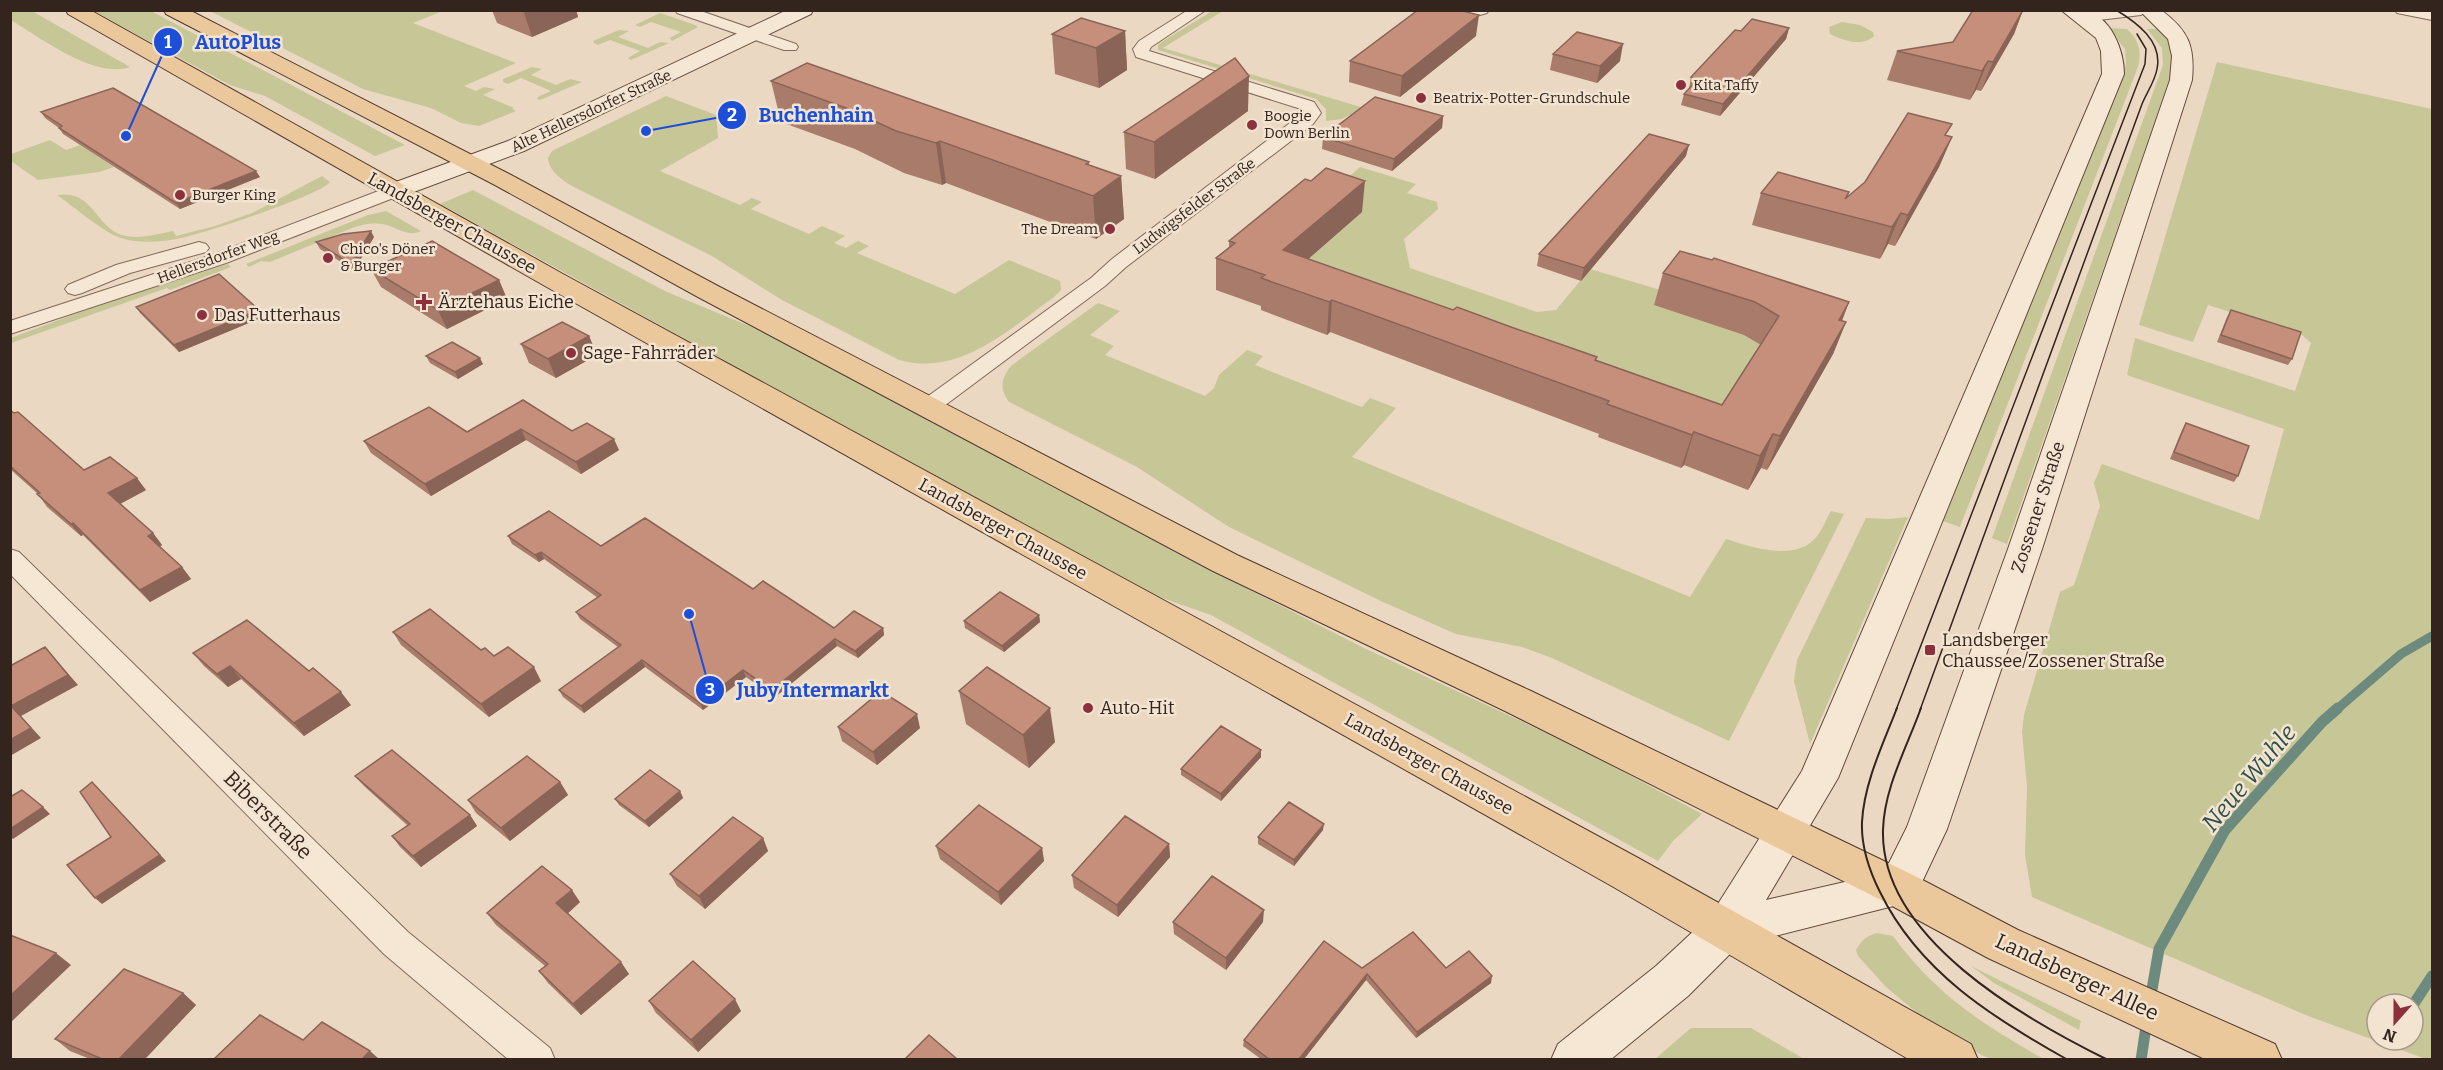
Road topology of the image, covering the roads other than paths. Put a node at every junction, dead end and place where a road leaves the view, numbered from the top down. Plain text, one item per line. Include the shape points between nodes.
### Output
1 (75, 10) edge
2 (173, 10) edge
3 (682, 10) edge
4 (788, 10) edge
5 (804, 10) edge
6 (1198, 10) edge
7 (1441, 10) edge
8 (1482, 10) edge
9 (2141, 10) edge
10 (2148, 10) edge
11 (2402, 10) edge
12 (2076, 14) edge
13 (2433, 16) edge
14 (745, 32) junction
15 (790, 47) dead end
16 (460, 159) junction
17 (400, 180) junction
18 (10, 316) edge
19 (10, 328) edge
20 (928, 407) junction
21 (10, 558) edge
22 (1784, 834) junction
23 (1898, 888) junction
24 (1748, 914) junction
25 (1943, 1053) edge
26 (537, 1059) edge
27 (1574, 1059) edge
28 (2259, 1059) edge

1 - 17 main road, Landsberger Chaussee
2 - 16 main road
3 - 14 street
4 - 14 street, Alte Hellersdorfer Straße
5 - 14 street, Alte Hellersdorfer Straße
6 - 20 street, Ludwigsfelder Straße via 1145,44 1142,54 1308,106 1312,113 1098,282
7 - 8 street via 1462,15
9 - 12 street
10 - 23 street, Zossener Straße via 2181,42 2181,80 1939,795
11 - 13 street
12 - 22 street via 2099,28 2110,43 2113,74 1818,778
14 - 15 street
14 - 16 street, Alte Hellersdorfer Straße via 516,146
16 - 17 street, Alte Hellersdorfer Straße
16 - 20 main road
17 - 18 street, Hellersdorfer Weg via 231,238 123,269
17 - 19 street, Hellersdorfer Weg via 219,259
17 - 24 main road, Landsberger Chaussee
20 - 22 main road via 1225,562 1518,701
21 - 26 street, Biberstraße via 396,943
22 - 23 main road
22 - 24 street
23 - 24 street
23 - 28 main road, Landsberger Allee via 2002,944
24 - 25 main road, Landsberger Chaussee
24 - 27 street

